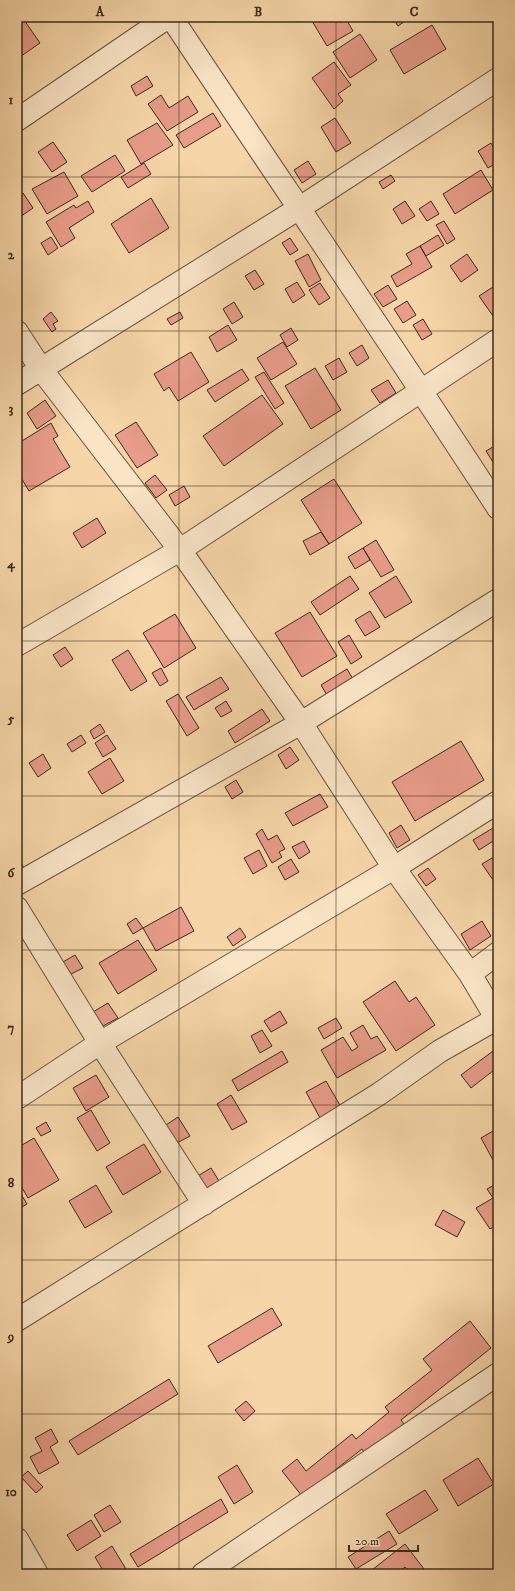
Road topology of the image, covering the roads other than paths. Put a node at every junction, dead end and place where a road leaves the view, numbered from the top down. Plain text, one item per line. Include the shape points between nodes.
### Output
1 (169, 17) edge
2 (498, 79) edge
3 (17, 120) edge
4 (298, 209) junction
5 (17, 332) edge
6 (498, 340) edge
7 (41, 369) junction
8 (17, 384) edge
9 (422, 390) junction
10 (498, 508) edge
11 (180, 550) junction
12 (498, 600) edge
13 (17, 645) edge
14 (301, 723) junction
15 (498, 802) edge
16 (394, 868) junction
17 (17, 884) edge
18 (17, 908) edge
19 (498, 953) edge
20 (470, 974) junction
21 (497, 1020) edge
22 (100, 1043) junction
23 (17, 1098) edge
24 (204, 1204) junction
25 (17, 1320) edge
26 (498, 1374) edge
27 (17, 1540) edge
28 (37, 1574) edge
29 (203, 1574) edge

1 - 3 street
1 - 4 street
2 - 4 street
4 - 7 street
4 - 9 street
5 - 7 street
6 - 9 street
7 - 8 street
7 - 11 street
9 - 10 street
9 - 11 street
11 - 13 street
11 - 14 street
12 - 14 street
14 - 16 street
14 - 17 street
15 - 16 street
16 - 20 street
16 - 22 street
18 - 22 street
19 - 20 street
20 - 21 street
21 - 24 street via 440,1051 379,1094
22 - 23 street
22 - 24 street
24 - 25 street
26 - 29 street
27 - 28 street

